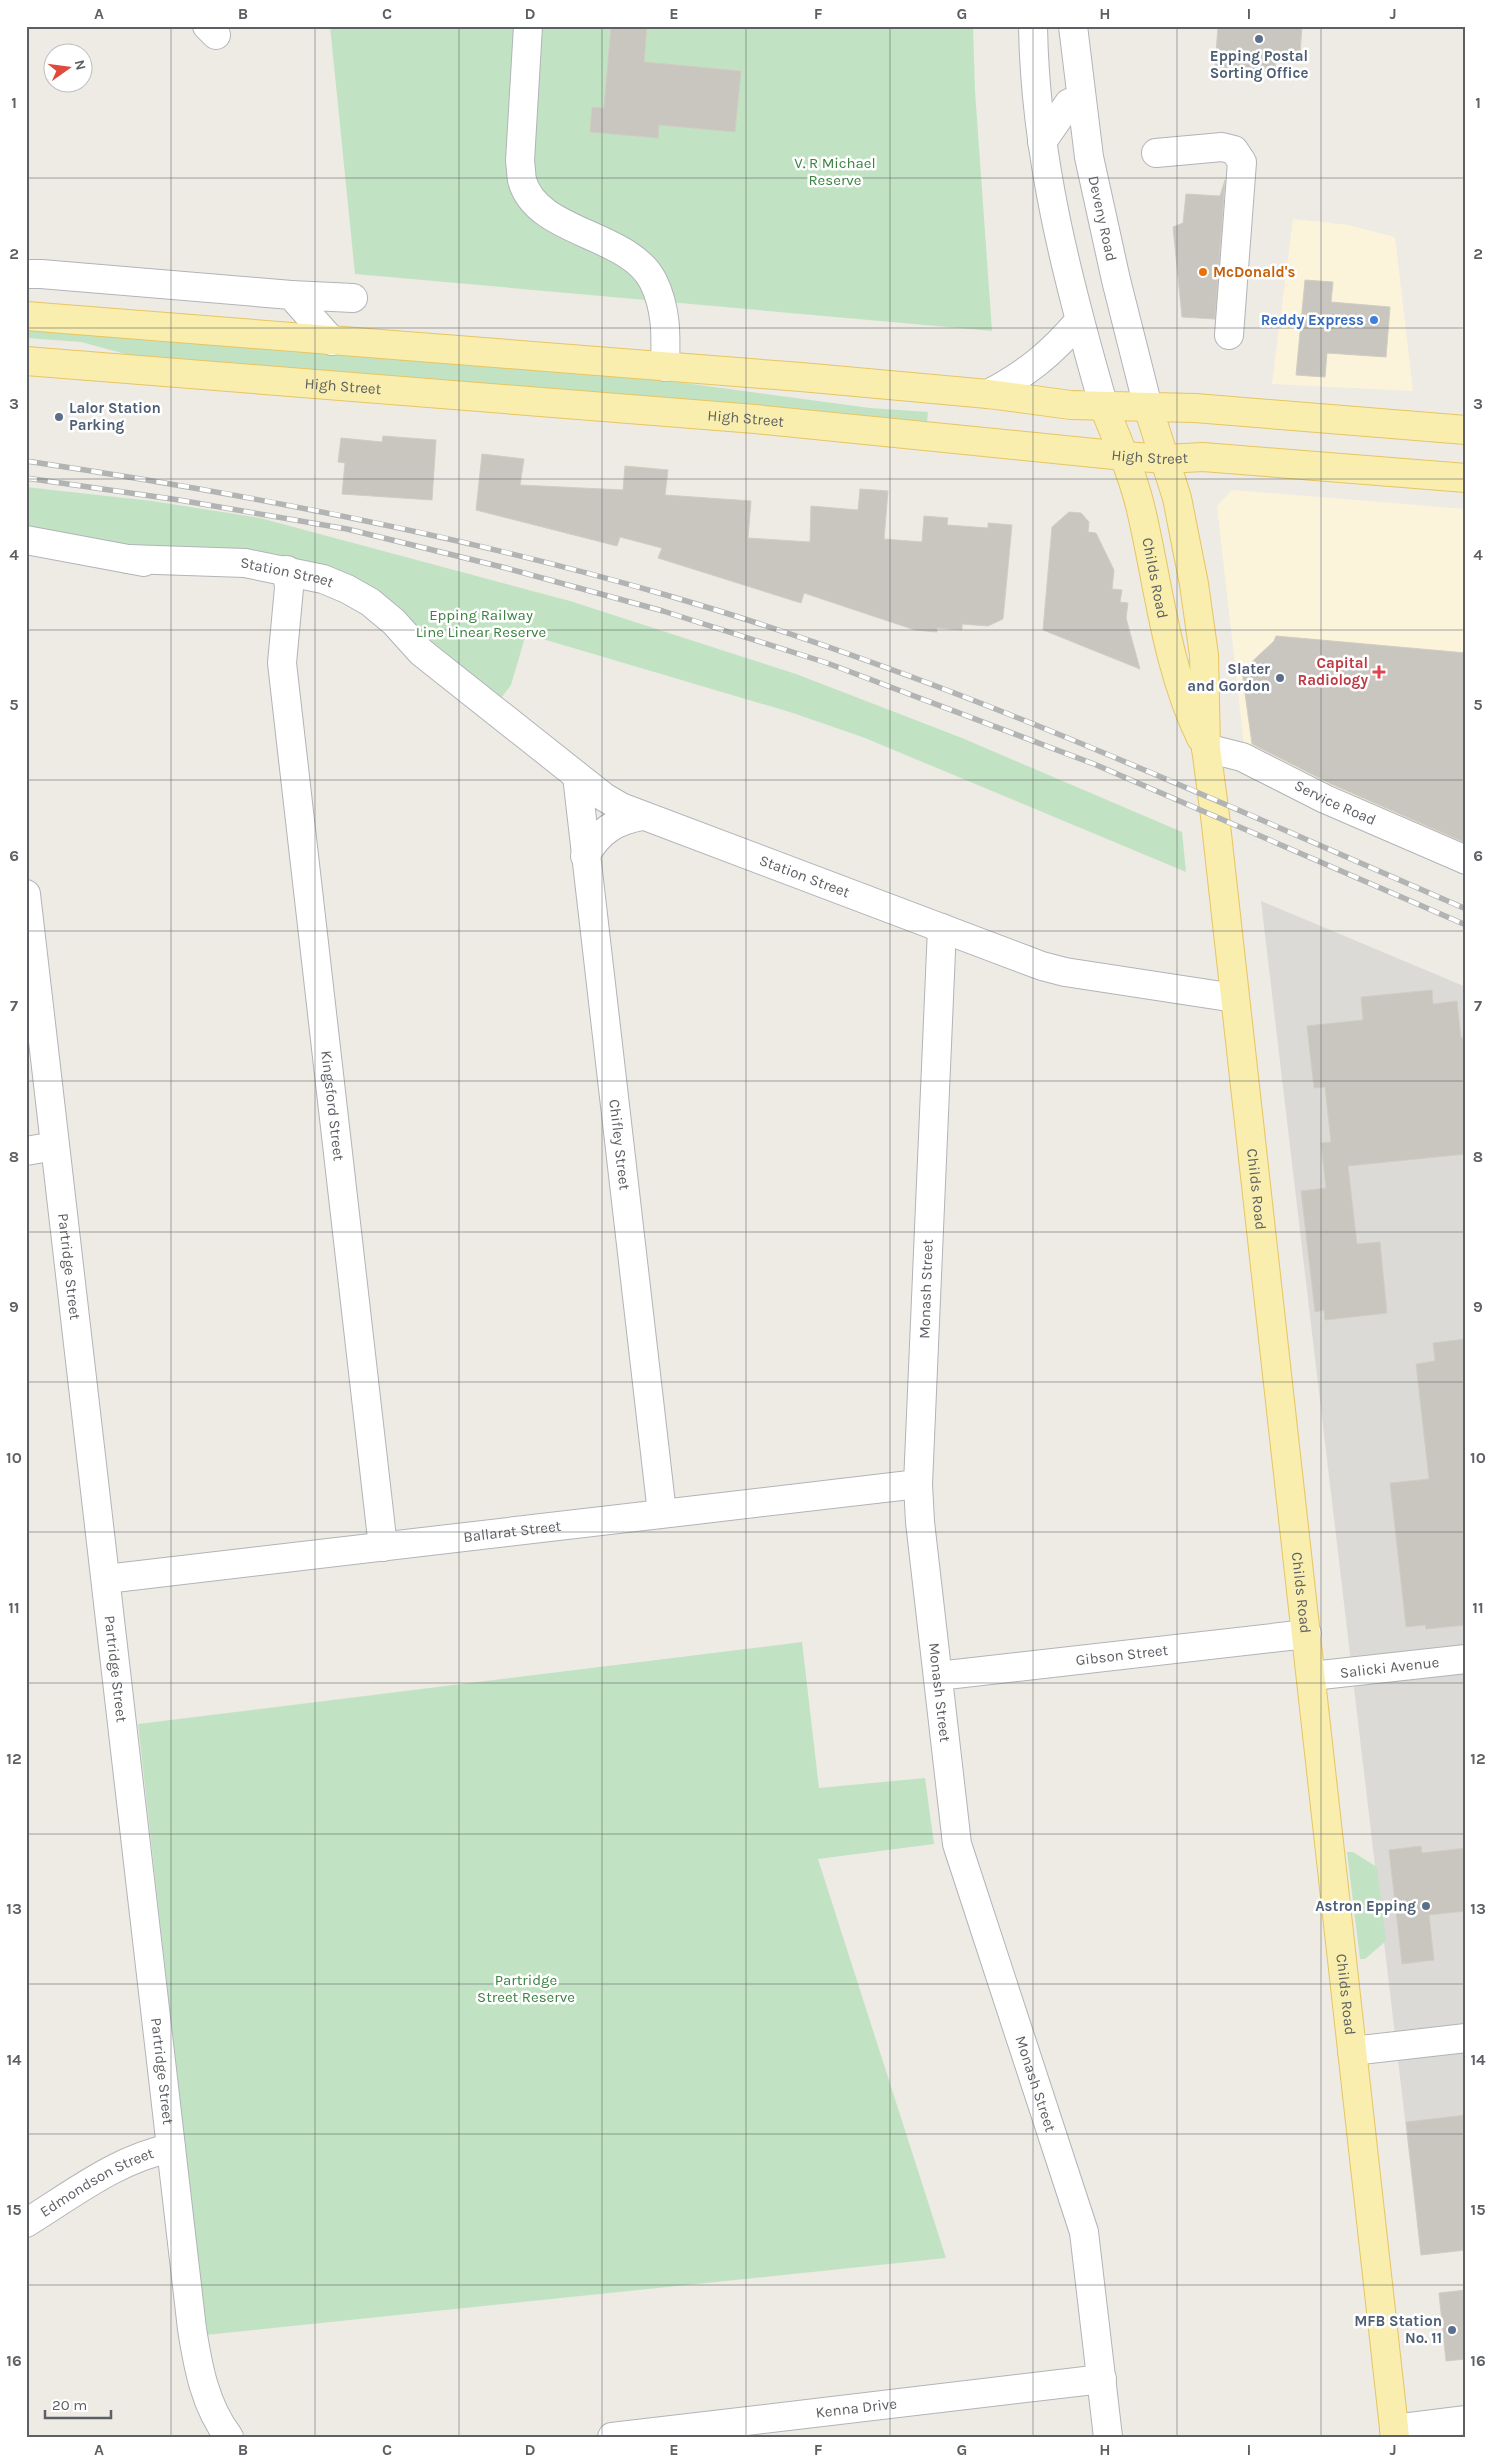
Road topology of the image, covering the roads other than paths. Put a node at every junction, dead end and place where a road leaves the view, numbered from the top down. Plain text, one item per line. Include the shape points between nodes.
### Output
1 (528, 26) edge
2 (1033, 26) edge
3 (1073, 26) edge
4 (1081, 99) junction
5 (1042, 142) junction
6 (1157, 160) dead end
7 (26, 274) edge
8 (291, 295) junction
9 (353, 298) dead end
10 (26, 316) edge
11 (1079, 321) junction
12 (1229, 335) dead end
13 (332, 341) junction
14 (26, 361) edge
15 (665, 367) junction
16 (988, 394) junction
17 (1104, 407) junction
18 (1148, 407) junction
19 (1466, 430) edge
20 (1124, 456) junction
21 (1166, 459) junction
22 (1466, 478) edge
23 (26, 540) edge
24 (285, 582) junction
25 (1206, 748) junction
26 (577, 776) junction
27 (642, 816) junction
28 (586, 856) junction
29 (1466, 860) edge
30 (26, 894) edge
31 (942, 928) junction
32 (1235, 998) junction
33 (55, 1146) junction
34 (26, 1151) edge
35 (918, 1484) junction
36 (662, 1513) junction
37 (383, 1547) junction
38 (106, 1579) junction
39 (1307, 1634) junction
40 (1466, 1659) edge
41 (938, 1676) junction
42 (1312, 1676) junction
43 (1466, 2038) edge
44 (1352, 2051) junction
45 (171, 2148) junction
46 (26, 2223) edge
47 (1102, 2379) junction
48 (1466, 2420) edge
49 (1394, 2433) edge
50 (229, 2437) edge
51 (612, 2437) edge
52 (1108, 2437) edge

1 - 15 street via 520,161 522,181 527,192 547,214 628,255 652,279 665,313
2 - 5 street
3 - 4 street, Deveny Road
4 - 5 street via 1069,103
4 - 18 street, Deveny Road via 1098,201
5 - 11 street via 1066,271
6 - 12 street via 1228,148 1234,150 1242,162
7 - 8 street
8 - 9 street
8 - 13 street
10 - 13 main road
11 - 16 street via 1055,349 1019,378
11 - 17 street
13 - 15 main road
14 - 20 main road, High Street via 755,418
15 - 16 main road
16 - 17 main road
17 - 18 main road
17 - 20 main road, Childs Road
18 - 19 main road
18 - 21 main road, Childs Road
20 - 21 main road, High Street
20 - 25 main road, Childs Road via 1141,508 1164,621 1188,712
21 - 22 main road, High Street via 1203,457
21 - 25 main road, Childs Road via 1197,602 1204,655
23 - 24 street, Station Street via 128,559 245,563
24 - 26 street, Station Street via 323,579 370,602 394,622 421,652
24 - 37 street, Kingsford Street via 282,663
25 - 29 street, Service Road via 1242,757 1325,799
25 - 32 main road, Childs Road
26 - 27 street, Station Street via 604,797
26 - 28 street, Chifley Street
27 - 28 street via 612,825 593,842
27 - 31 street, Station Street
28 - 36 street, Chifley Street
30 - 33 street, Partridge Street
31 - 32 street, Station Street via 1065,972
31 - 35 street, Monash Street
32 - 39 main road, Childs Road
33 - 34 street
33 - 38 street, Partridge Street
35 - 36 street, Ballarat Street
35 - 41 street, Monash Street
36 - 37 street, Ballarat Street
37 - 38 street, Ballarat Street
38 - 45 street, Partridge Street
39 - 41 street, Gibson Street
39 - 42 main road, Childs Road
40 - 42 street, Salicki Avenue
41 - 47 street, Monash Street via 957,1844 1082,2225
42 - 44 main road, Childs Road
43 - 44 street
44 - 49 main road, Childs Road
45 - 46 street, Edmondson Street via 121,2163
45 - 50 street, Partridge Street via 198,2363 214,2413
47 - 51 street, Kenna Drive
47 - 52 street, Monash Street
48 - 49 street

